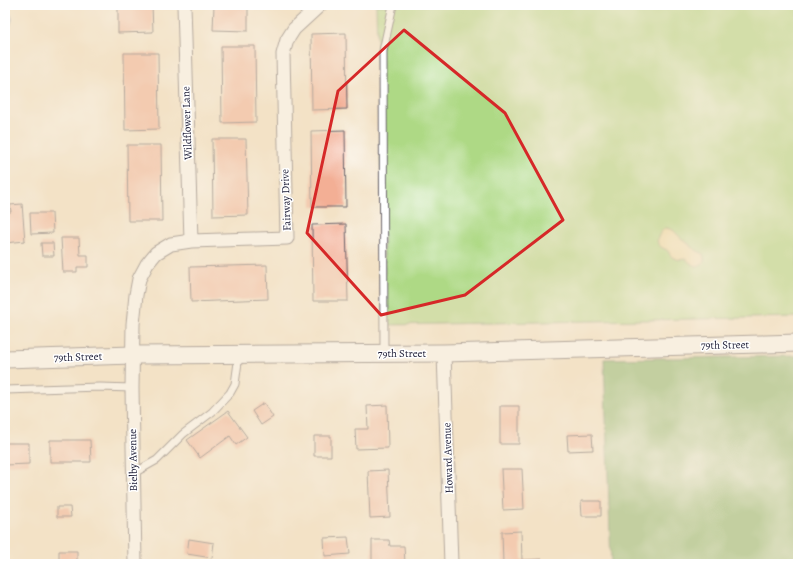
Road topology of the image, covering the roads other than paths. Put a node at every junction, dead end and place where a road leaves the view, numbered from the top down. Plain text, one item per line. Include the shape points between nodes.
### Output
1 (184, 5) edge
2 (320, 5) edge
3 (393, 5) edge
4 (190, 241) junction
5 (798, 343) edge
6 (444, 352) junction
7 (384, 353) junction
8 (239, 354) junction
9 (133, 355) junction
10 (5, 359) edge
11 (132, 388) junction
12 (5, 390) edge
13 (134, 473) junction
14 (135, 564) edge
15 (451, 564) edge

1 - 4 street, Wildflower Lane
2 - 4 street, Fairway Drive via 294,29 283,54 287,238
3 - 7 lane via 383,51
4 - 9 street, Fairway Drive via 171,244 156,253 139,279 133,324
5 - 6 street, 79th Street
6 - 7 street, 79th Street
6 - 15 street, Howard Avenue
7 - 8 street, 79th Street
8 - 9 street, 79th Street
8 - 13 lane via 235,384 230,393 157,460
9 - 10 street, 79th Street
9 - 11 street, Bielby Avenue
11 - 12 lane
11 - 13 street, Bielby Avenue
13 - 14 street, Bielby Avenue

